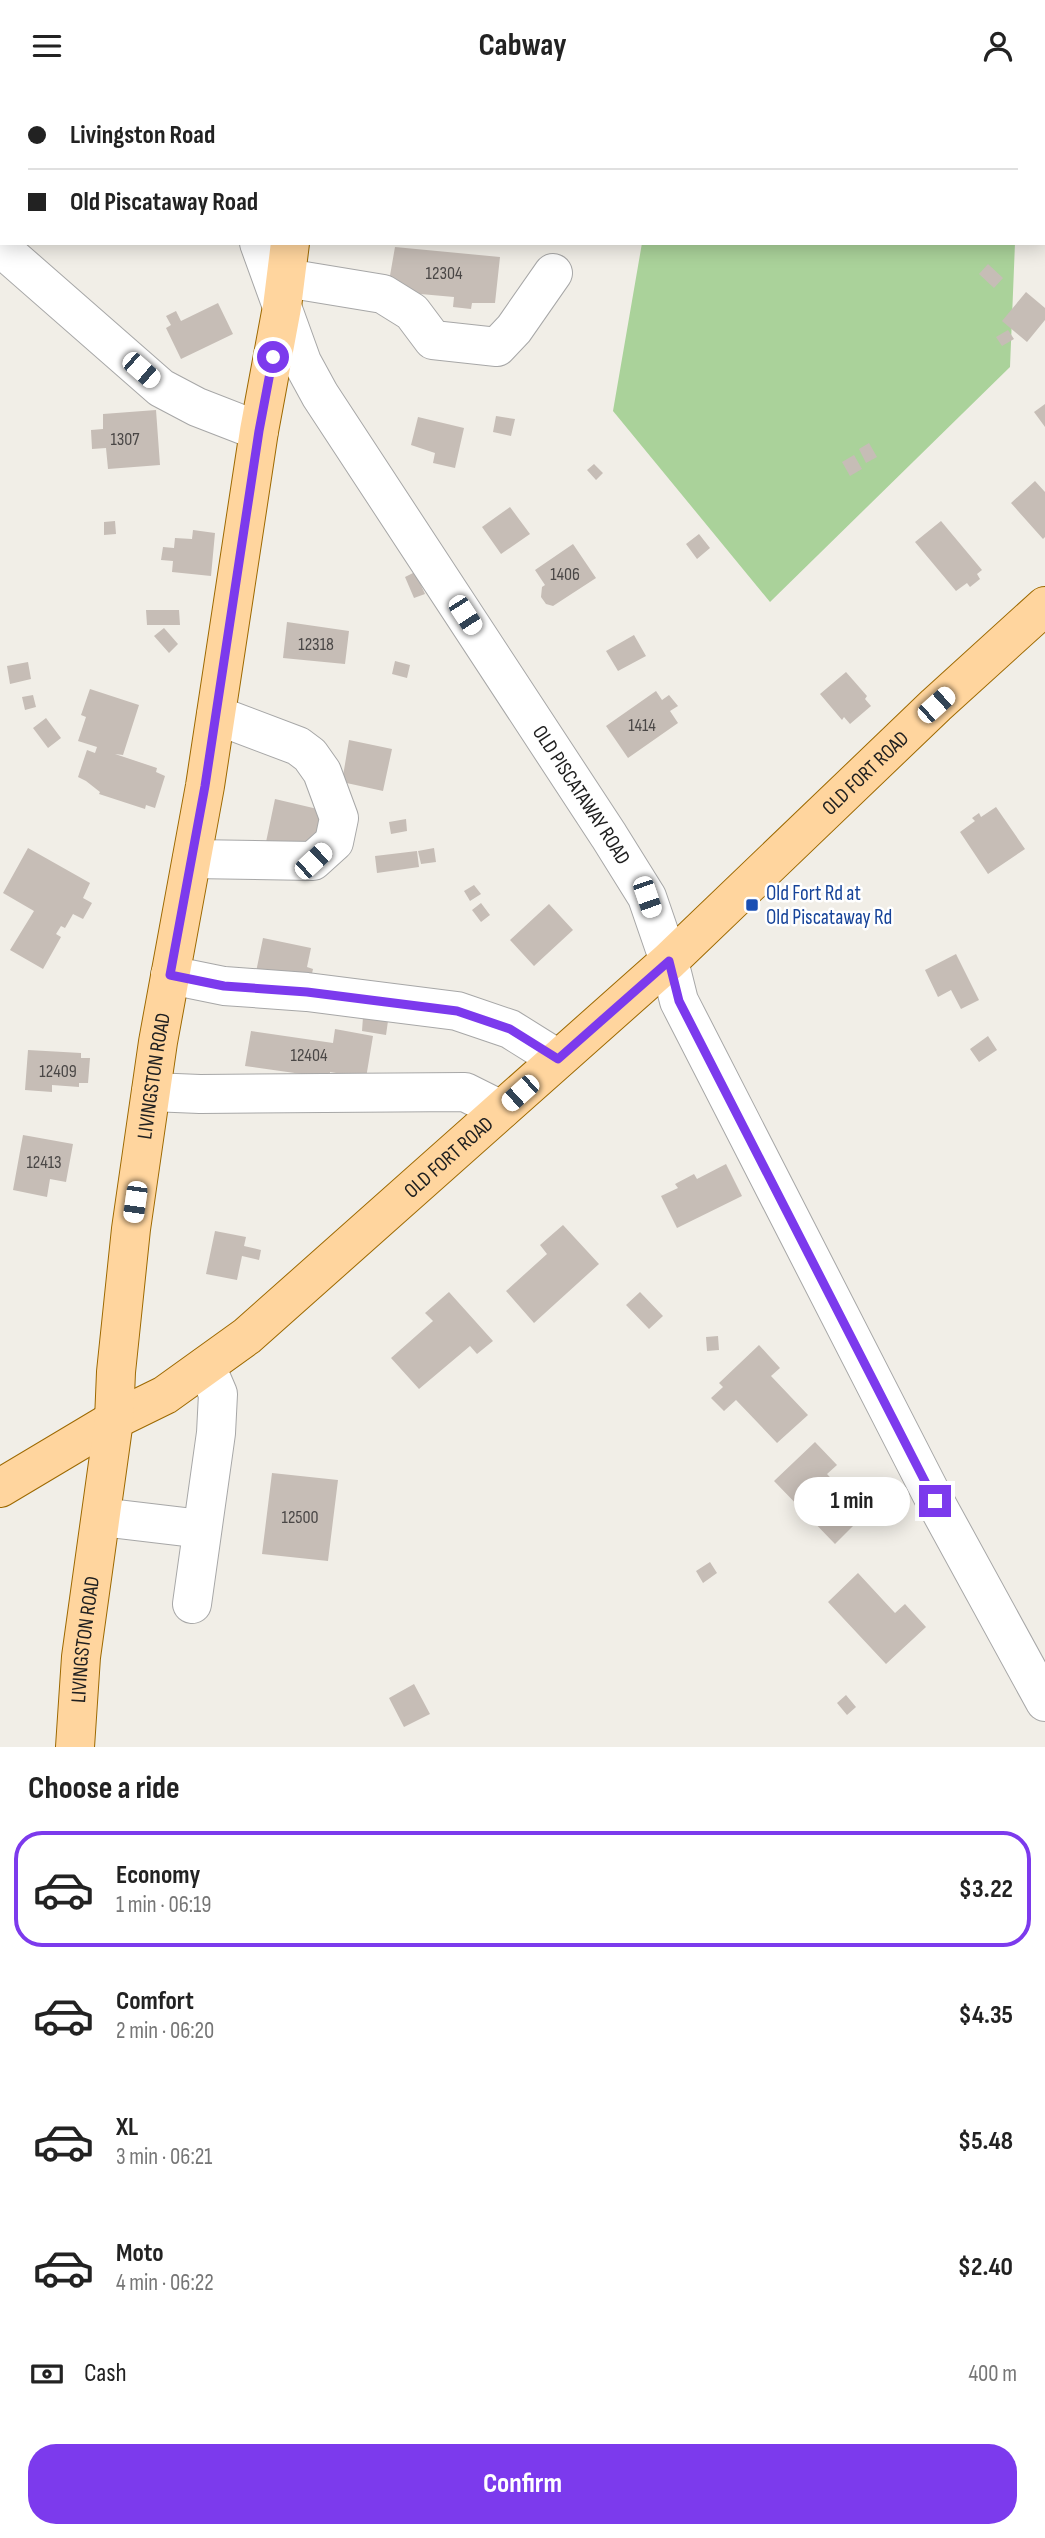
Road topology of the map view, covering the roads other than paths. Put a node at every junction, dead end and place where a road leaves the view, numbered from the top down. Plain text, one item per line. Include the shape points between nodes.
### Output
1 (261, 245) edge
2 (0, 247) edge
3 (553, 273) dead end
4 (286, 276) edge
5 (259, 431) junction
6 (1045, 606) edge
7 (216, 715) junction
8 (192, 859) junction
9 (669, 961) junction
10 (170, 975) junction
11 (558, 1059) junction
12 (151, 1092) junction
13 (501, 1110) junction
14 (206, 1367) junction
15 (114, 1420) junction
16 (0, 1488) edge
17 (101, 1517) junction
18 (202, 1529) junction
19 (192, 1604) dead end
20 (1045, 1702) edge
21 (75, 1747) edge

1 - 4 street, OLD PISCATAWAY ROAD
2 - 5 street via 161,388
3 - 4 street via 497,347 433,340 412,312 383,294
4 - 5 main road, LIVINGSTON ROAD
4 - 9 street, OLD PISCATAWAY ROAD via 302,362 647,897
5 - 7 main road, LIVINGSTON ROAD
6 - 9 main road, OLD FORT ROAD
7 - 8 main road, LIVINGSTON ROAD
7 - 8 street via 298,745 310,755 323,772 339,818 334,842 313,861
8 - 10 main road, LIVINGSTON ROAD
9 - 11 main road, OLD FORT ROAD
9 - 20 street, OLD PISCATAWAY ROAD via 679,1001 935,1501
10 - 11 street via 224,986 457,1011 510,1029
10 - 12 main road, LIVINGSTON ROAD
11 - 13 main road, OLD FORT ROAD
12 - 13 street via 465,1092
12 - 15 main road, LIVINGSTON ROAD via 128,1255
13 - 14 main road, OLD FORT ROAD via 247,1336
14 - 15 main road, OLD FORT ROAD via 165,1395
14 - 18 street via 218,1394
15 - 16 main road, OLD FORT ROAD
15 - 17 main road, LIVINGSTON ROAD
17 - 18 street
17 - 21 main road, LIVINGSTON ROAD via 80,1657
18 - 19 street

